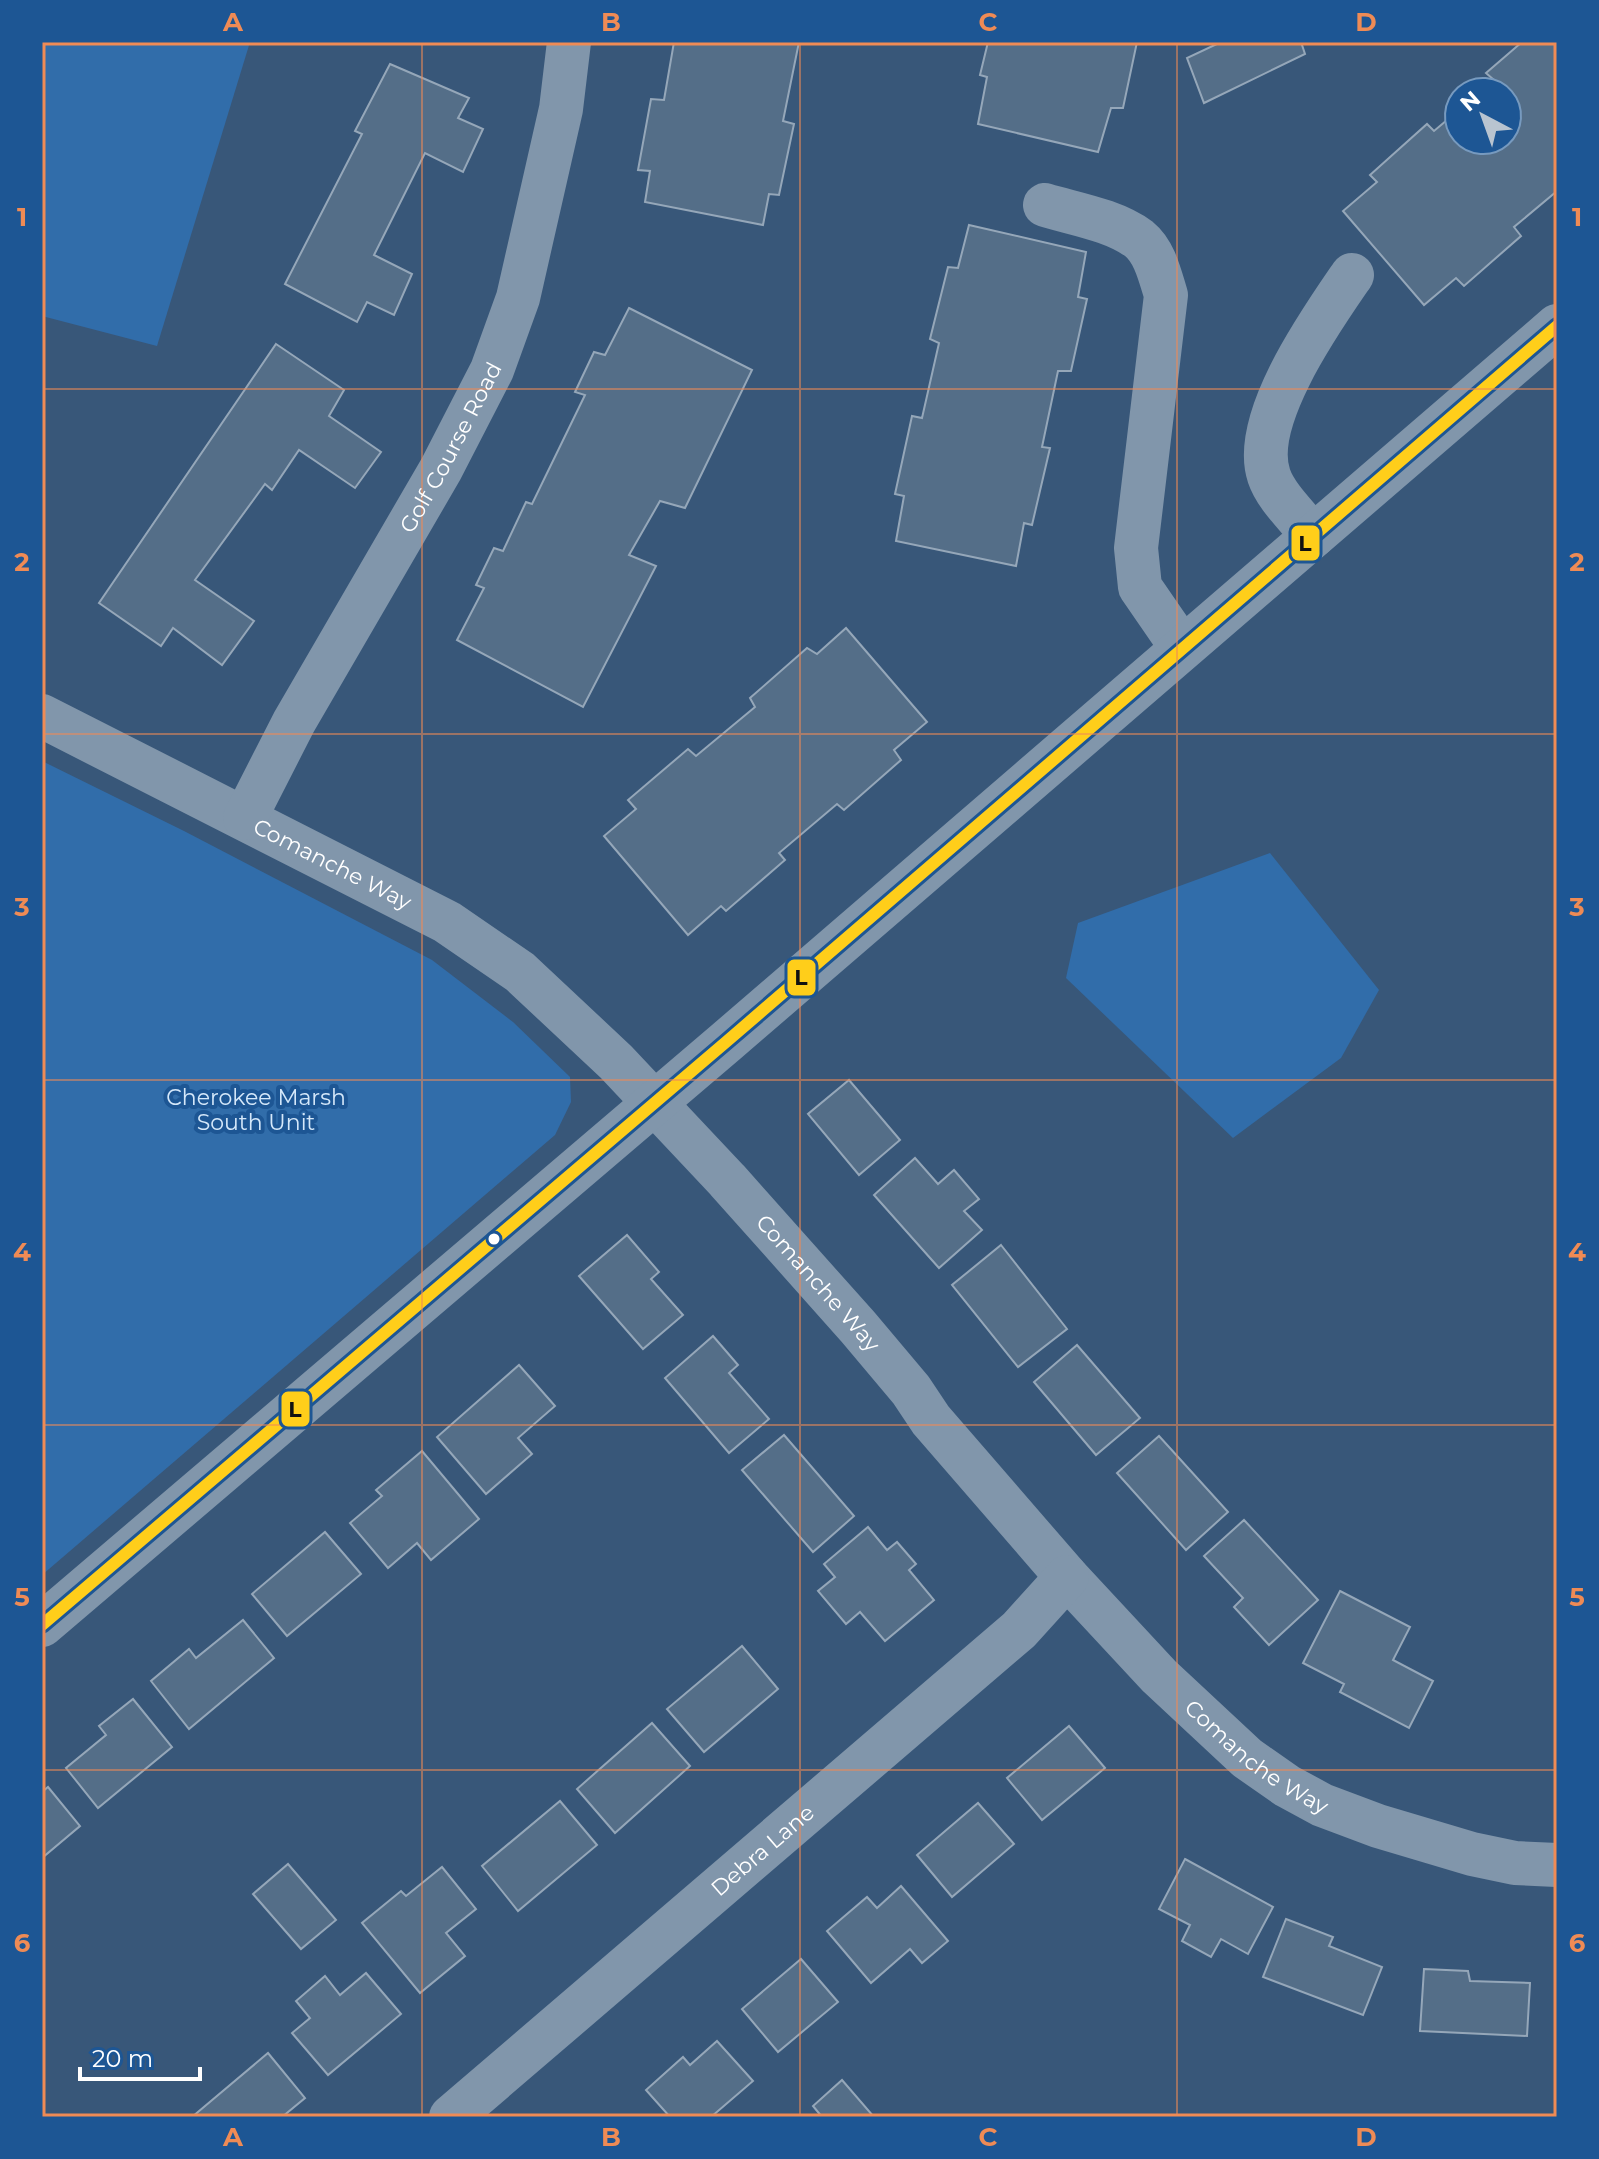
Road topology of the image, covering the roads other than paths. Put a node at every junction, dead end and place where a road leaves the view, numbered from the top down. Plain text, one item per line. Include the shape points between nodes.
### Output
1 (569, 42) edge
2 (1045, 205) dead end
3 (1352, 275) dead end
4 (1557, 326) edge
5 (1313, 536) junction
6 (1182, 648) junction
7 (42, 716) edge
8 (245, 818) junction
9 (654, 1104) junction
10 (1067, 1577) junction
11 (42, 1625) edge
12 (1557, 1865) edge
13 (451, 2117) edge

1 - 8 street, Golf Course Road via 561,109 521,284 492,370
2 - 6 street via 1103,222 1140,240 1163,284 1166,295 1136,548 1140,587
3 - 5 street via 1298,359 1266,450 1270,479
4 - 5 street
5 - 6 street
6 - 9 street
7 - 8 street, Comanche Way
8 - 9 street, Comanche Way via 447,922 520,972
9 - 10 street, Comanche Way via 858,1327
9 - 11 street
10 - 12 street, Comanche Way via 1207,1723 1287,1786 1378,1826 1472,1854
10 - 13 street, Debra Lane via 1019,1630

